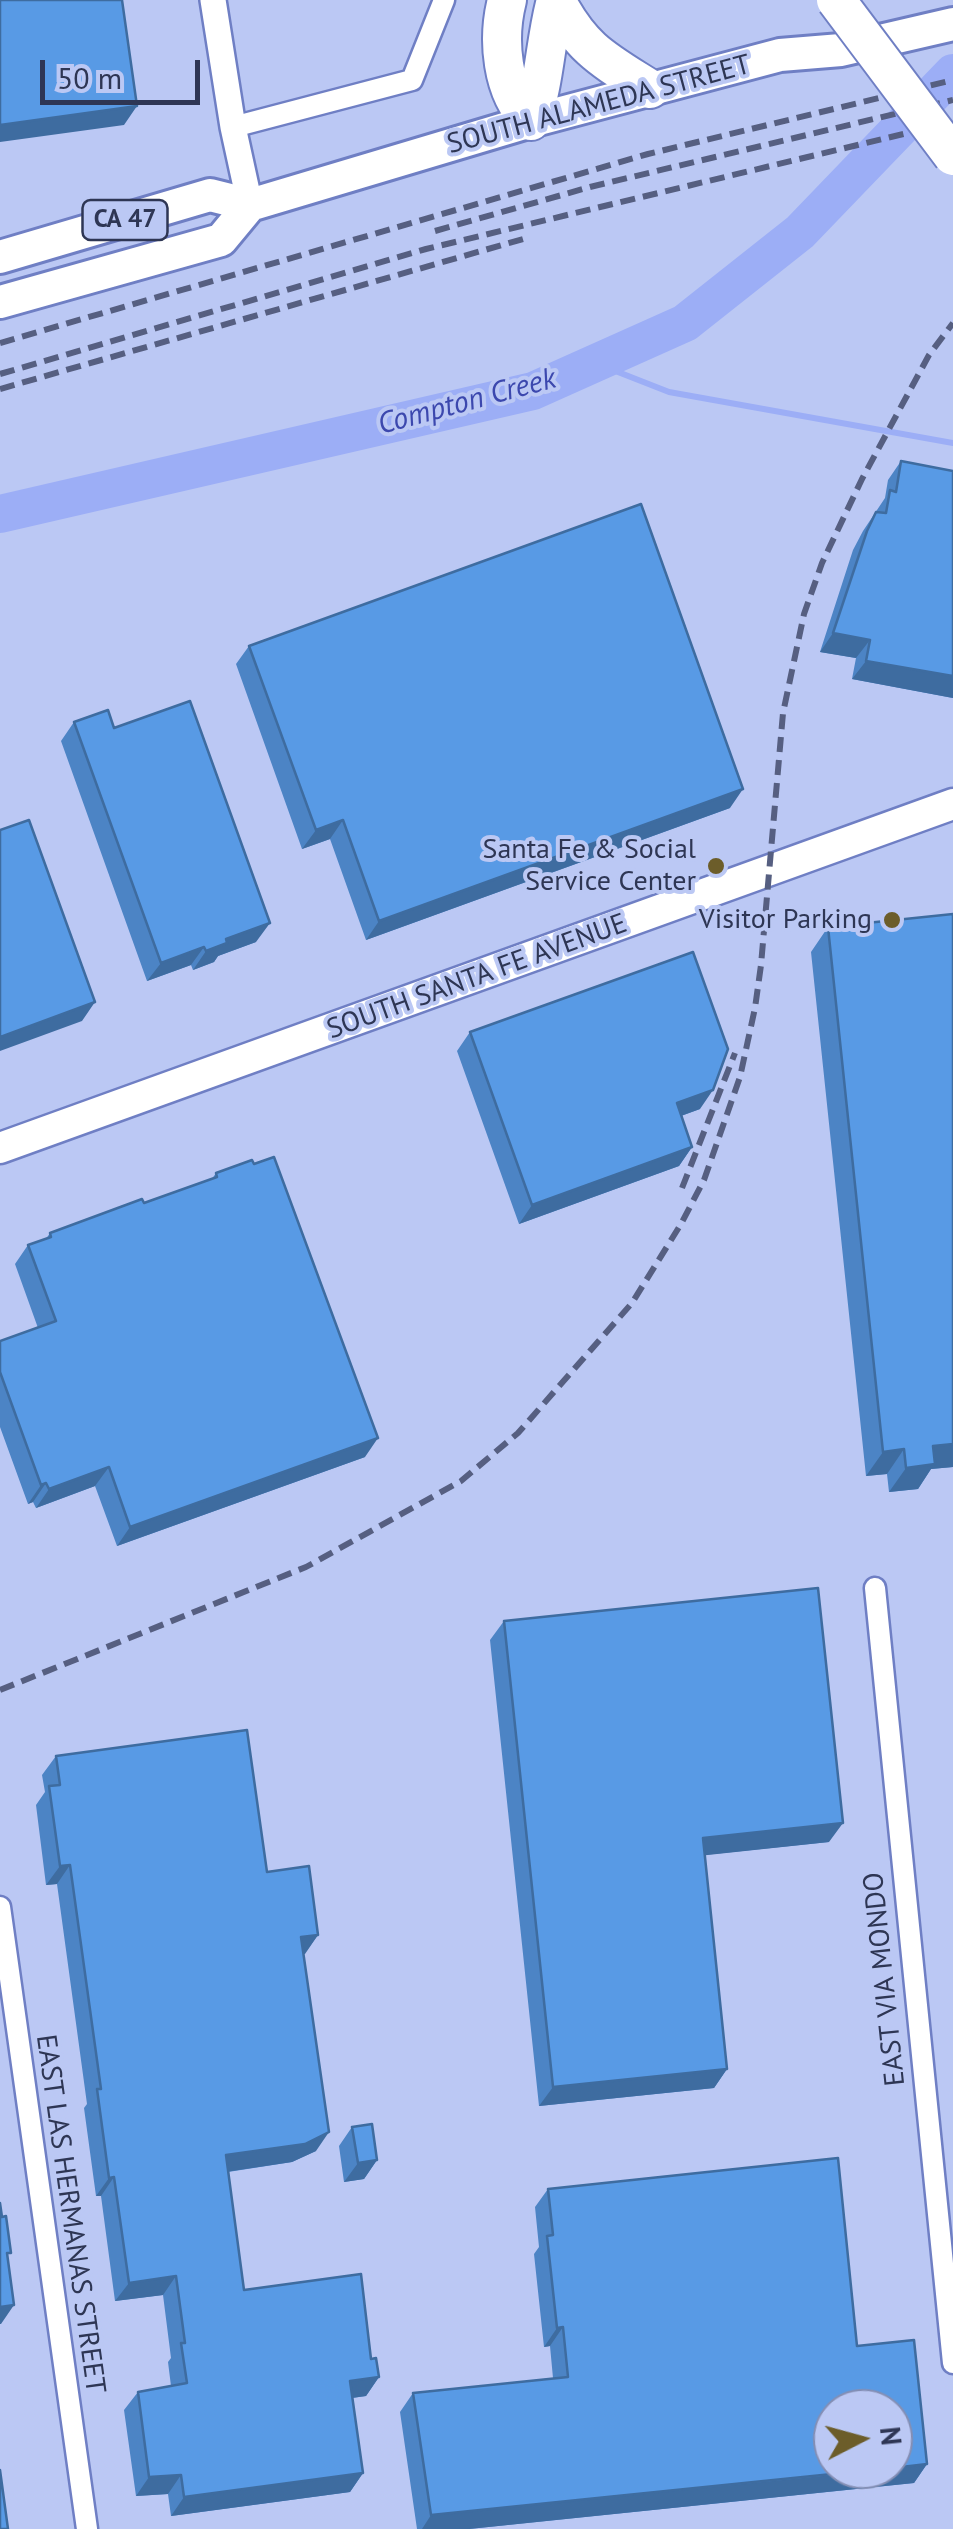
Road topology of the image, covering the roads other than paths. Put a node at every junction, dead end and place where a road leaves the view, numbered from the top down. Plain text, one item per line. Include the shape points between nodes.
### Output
1 (213, 0) edge
2 (444, 0) edge
3 (507, 0) edge
4 (556, 0) edge
5 (836, 0) edge
6 (953, 24) edge
7 (650, 90) junction
8 (532, 121) junction
9 (233, 127) junction
10 (953, 156) edge
11 (250, 205) junction
12 (0, 257) edge
13 (0, 302) edge
14 (953, 804) edge
15 (0, 1148) edge
16 (875, 1588) dead end
17 (0, 1907) edge
18 (953, 2364) edge
19 (86, 2529) edge

1 - 9 street
2 - 9 street via 412,80
3 - 8 highway via 504,66 518,108
4 - 7 highway via 572,32 593,53
4 - 8 highway
5 - 10 highway, bridge
6 - 7 main road, SOUTH ALAMEDA STREET via 840,50 780,55
7 - 8 main road, SOUTH ALAMEDA STREET
8 - 11 main road, SOUTH ALAMEDA STREET / CA 47
9 - 11 street
11 - 12 main road, SOUTH ALAMEDA STREET / CA 47 via 210,195
11 - 13 main road, CA 47 via 222,240
14 - 15 main road, SOUTH SANTA FE AVENUE
16 - 18 street, EAST VIA MONDO
17 - 19 street, EAST LAS HERMANAS STREET

